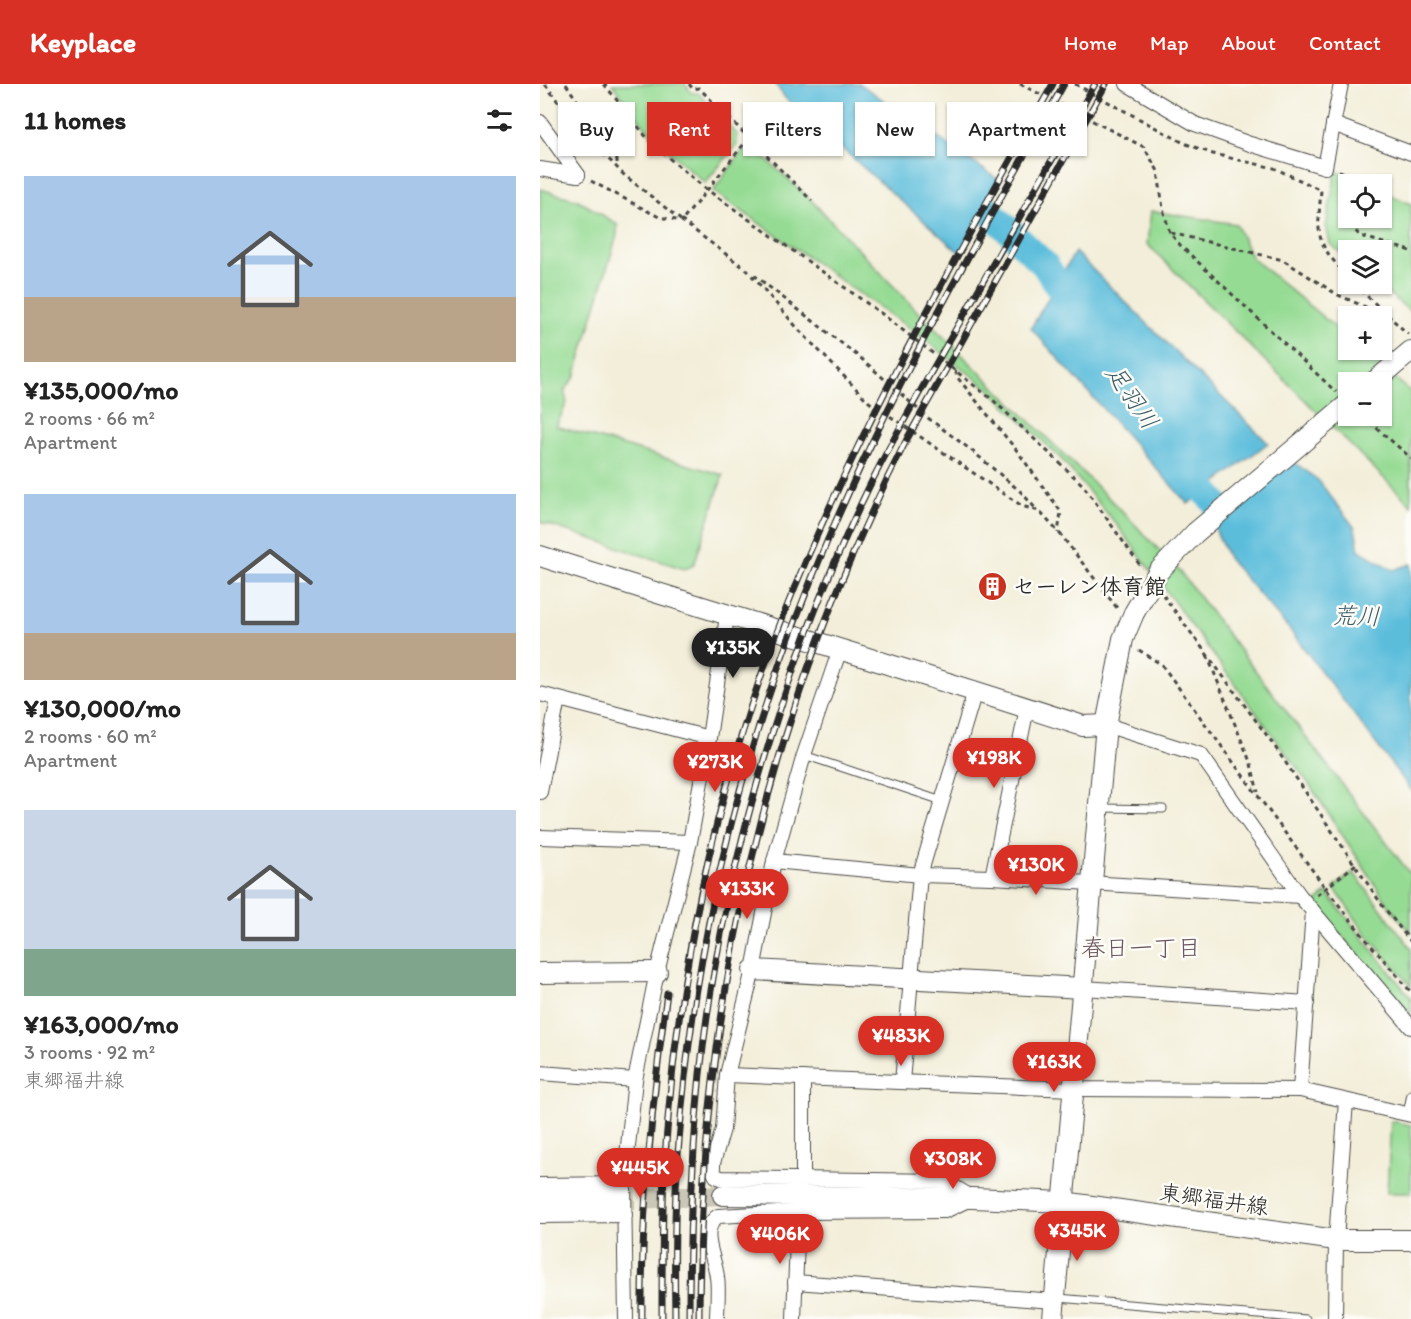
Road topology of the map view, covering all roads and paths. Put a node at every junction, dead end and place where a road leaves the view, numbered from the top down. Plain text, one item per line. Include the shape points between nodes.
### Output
1 (545, 84) edge
2 (567, 84) edge
3 (604, 84) edge
4 (689, 84) edge
5 (1020, 84) edge
6 (1075, 84) edge
7 (1127, 84) edge
8 (1341, 84) edge
9 (540, 122) edge
10 (1334, 124) junction
11 (743, 133) edge
12 (743, 144) edge
13 (1411, 153) edge
14 (766, 156) edge
15 (1325, 167) junction
16 (617, 168) junction
17 (540, 169) edge
18 (1348, 174) edge
19 (578, 175) junction
20 (706, 189) junction
21 (812, 201) dead end
22 (682, 221) junction
23 (1353, 228) edge
24 (1170, 233) junction
25 (1411, 251) edge
26 (1338, 266) edge
27 (747, 270) junction
28 (1365, 294) edge
29 (1393, 320) junction
30 (1410, 336) edge
31 (1411, 351) edge
32 (955, 370) junction
33 (1386, 372) edge
34 (1338, 393) edge
35 (1338, 404) edge
36 (1374, 426) edge
37 (1411, 458) edge
38 (1038, 511) junction
39 (1058, 533) junction
40 (540, 556) edge
41 (1149, 577) dead end
42 (1163, 596) dead end
43 (727, 616) junction
44 (1128, 626) junction
45 (840, 649) junction
46 (1205, 651) junction
47 (975, 691) junction
48 (540, 694) edge
49 (558, 699) junction
50 (1027, 708) junction
51 (1106, 725) junction
52 (709, 738) junction
53 (956, 753) junction
54 (804, 755) junction
55 (1014, 770) junction
56 (540, 792) edge
57 (1258, 794) junction
58 (942, 801) junction
59 (1099, 808) junction
60 (1163, 809) dead end
61 (540, 837) edge
62 (690, 842) junction
63 (774, 861) junction
64 (1356, 864) junction
65 (920, 875) junction
66 (992, 877) junction
67 (1092, 883) junction
68 (1326, 888) junction
69 (1307, 903) junction
70 (1411, 942) edge
71 (753, 970) junction
72 (657, 972) junction
73 (540, 973) edge
74 (911, 979) junction
75 (1083, 988) junction
76 (1411, 992) edge
77 (1306, 1002) junction
78 (1411, 1027) edge
79 (540, 1073) edge
80 (727, 1076) junction
81 (802, 1078) junction
82 (635, 1080) junction
83 (902, 1082) junction
84 (1073, 1089) junction
85 (1300, 1090) junction
86 (1411, 1094) edge
87 (1346, 1101) junction
88 (1409, 1114) edge
89 (803, 1180) junction
90 (540, 1185) edge
91 (723, 1195) tunnel mouth
92 (973, 1198) junction
93 (621, 1199) junction
94 (540, 1201) edge
95 (1063, 1202) junction
96 (798, 1212) junction
97 (540, 1216) edge
98 (1336, 1240) junction
99 (1411, 1240) edge
100 (795, 1282) junction
101 (1054, 1306) edge
102 (626, 1319) edge
103 (717, 1319) edge
104 (794, 1319) edge
105 (1306, 1319) edge
106 (1335, 1319) edge

1 - 16 path via 573,122
2 - 16 path via 617,160
3 - 20 path via 652,144
4 - 11 path via 693,89 699,88
5 - 24 path via 1144,147 1158,171
6 - 26 path via 1184,143 1274,168 1321,190 1319,240
7 - 15 street via 1195,124
8 - 10 street
9 - 19 street
10 - 13 street
10 - 15 street
12 - 20 path
14 - 21 path
15 - 18 path
16 - 22 path
17 - 19 street
19 - 22 path via 659,217
20 - 22 path
20 - 32 path
22 - 27 path
23 - 25 path via 1360,236
24 - 29 path via 1283,260 1338,295
24 - 34 path
27 - 38 path via 863,360 1021,492
27 - 38 path via 869,402 1022,506
28 - 29 path
29 - 30 path
31 - 33 street
32 - 39 path via 1060,512
32 - 41 path via 993,400 1083,485
35 - 44 street, bridge via 1195,533 1158,572
36 - 37 path
38 - 39 path
39 - 44 path
40 - 43 street
42 - 46 path
43 - 45 street
43 - 52 street
44 - 51 street
44 - 57 path via 1162,665
45 - 47 street
45 - 54 street
46 - 57 path via 1251,764
46 - 64 path
47 - 50 street
47 - 53 street
48 - 49 street
49 - 52 street
49 - 56 street
50 - 51 street via 1083,726
50 - 55 street
51 - 59 street
51 - 69 street via 1201,755
52 - 62 street
53 - 55 lane
53 - 58 street
54 - 58 lane
54 - 63 street
55 - 66 street
57 - 68 path
58 - 65 street
59 - 60 lane
59 - 67 street
61 - 62 street
62 - 72 street
63 - 65 street
63 - 71 street
64 - 68 path
64 - 70 path
65 - 66 street
65 - 74 street
66 - 67 street
67 - 69 street
67 - 75 street
68 - 69 path
68 - 76 path
69 - 77 street
69 - 78 street
71 - 74 street
71 - 80 street
72 - 73 street
72 - 82 street
74 - 75 street
74 - 83 street
75 - 77 street
75 - 84 street
77 - 85 street
79 - 82 street
80 - 81 street
80 - 89 street via 723,1129 712,1163 714,1173 721,1178
81 - 83 street
81 - 89 street
82 - 93 street
83 - 84 street
84 - 85 street
84 - 95 street
85 - 87 street
86 - 88 lane
87 - 88 street
87 - 98 street
89 - 92 street via 945,1181
90 - 93 street
91 - 92 street, 東郷福井線
92 - 95 street, 東郷福井線
92 - 96 street via 945,1211
93 - 94 street
93 - 97 street
93 - 102 street
95 - 98 street, 東郷福井線
95 - 101 street
96 - 100 street
96 - 103 street via 718,1216 711,1221 709,1241 718,1278
98 - 99 street, 東郷福井線
98 - 106 street
100 - 101 street
100 - 104 street
101 - 105 lane

